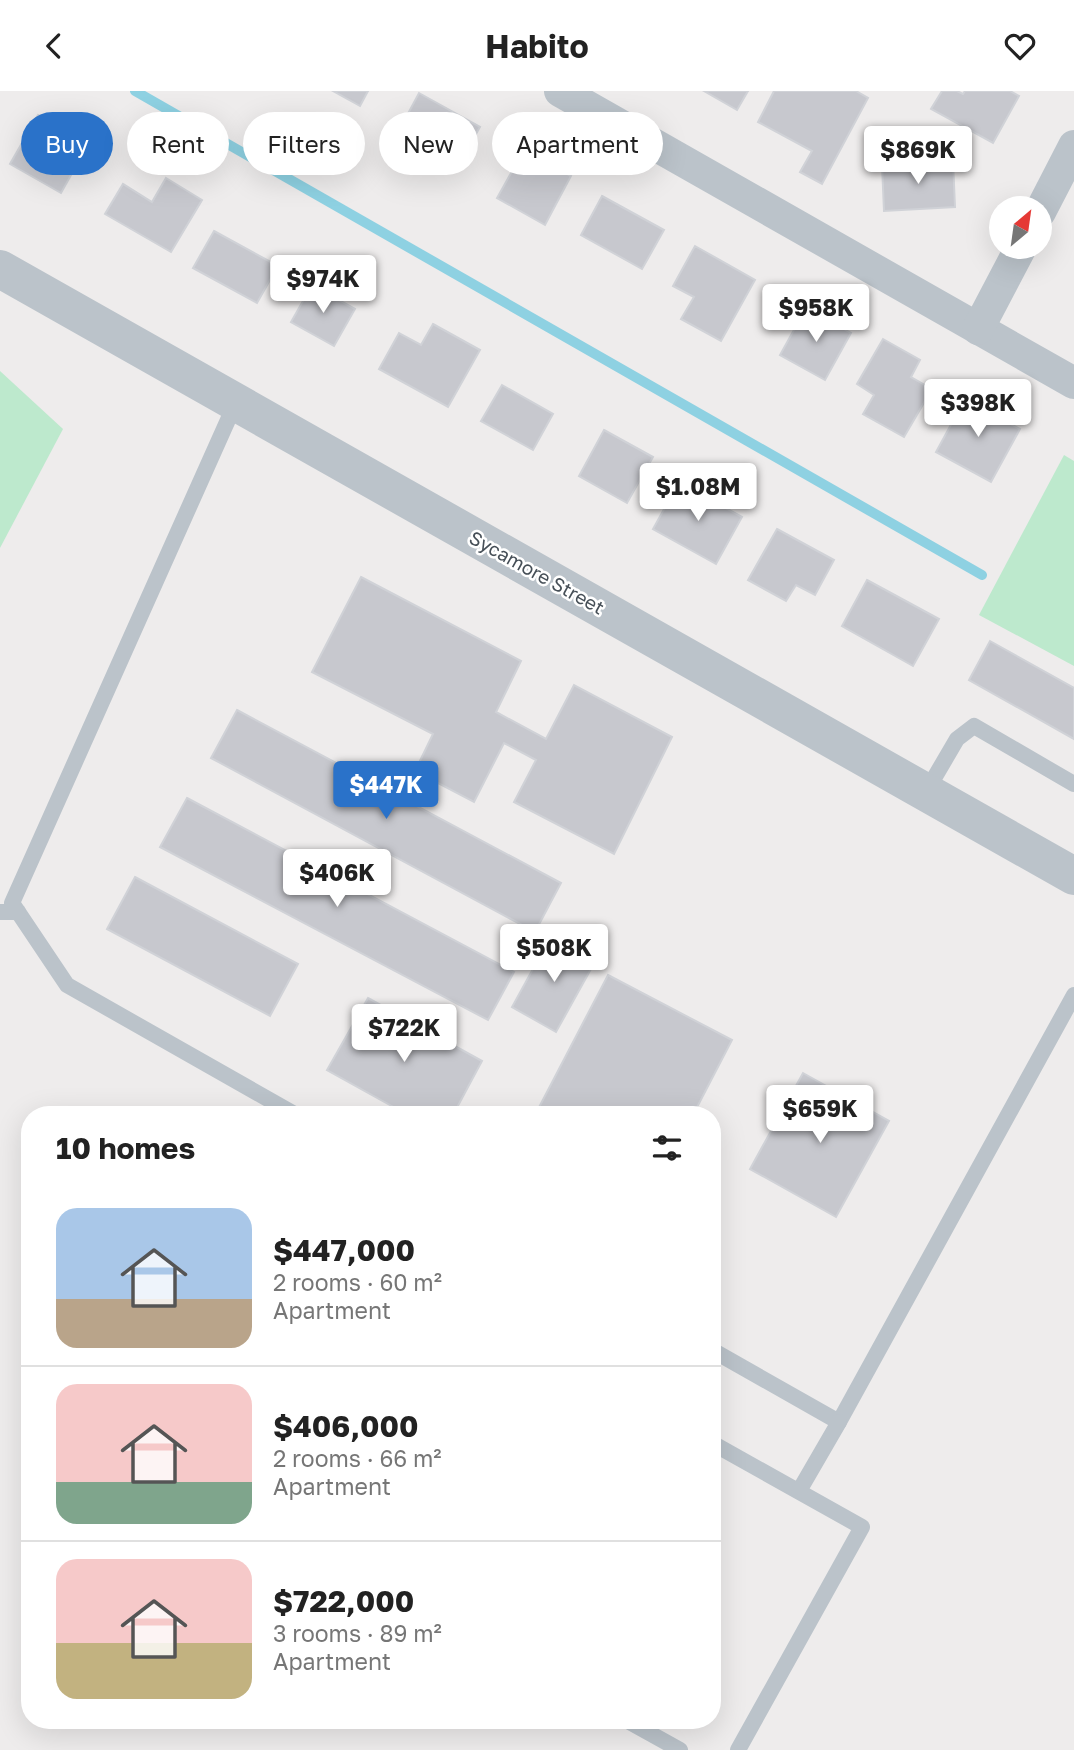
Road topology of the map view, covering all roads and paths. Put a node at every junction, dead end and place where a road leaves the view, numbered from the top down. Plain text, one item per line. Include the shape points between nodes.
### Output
1 (560, 91) edge
2 (1074, 146) edge
3 (1048, 196) edge
4 (1015, 259) edge
5 (0, 269) edge
6 (978, 329) junction
7 (1074, 383) edge
8 (236, 402) junction
9 (1074, 784) edge
10 (926, 792) junction
11 (1074, 876) edge
12 (0, 912) edge
13 (18, 912) junction
14 (1074, 995) edge
15 (280, 1106) edge
16 (721, 1355) edge
17 (839, 1422) junction
18 (721, 1448) edge
19 (799, 1491) junction
20 (642, 1729) edge
21 (680, 1750) edge
22 (738, 1750) edge

1 - 6 street
2 - 3 street
4 - 6 street
5 - 8 street, Sycamore Street
6 - 7 street
8 - 10 street, Sycamore Street
8 - 13 lane via 12,902
9 - 10 lane via 974,726 957,739
10 - 11 street, Sycamore Street
12 - 13 lane
13 - 15 lane via 67,985
14 - 17 lane
16 - 17 lane
17 - 19 lane
18 - 19 lane
19 - 22 lane via 862,1527
20 - 21 lane

